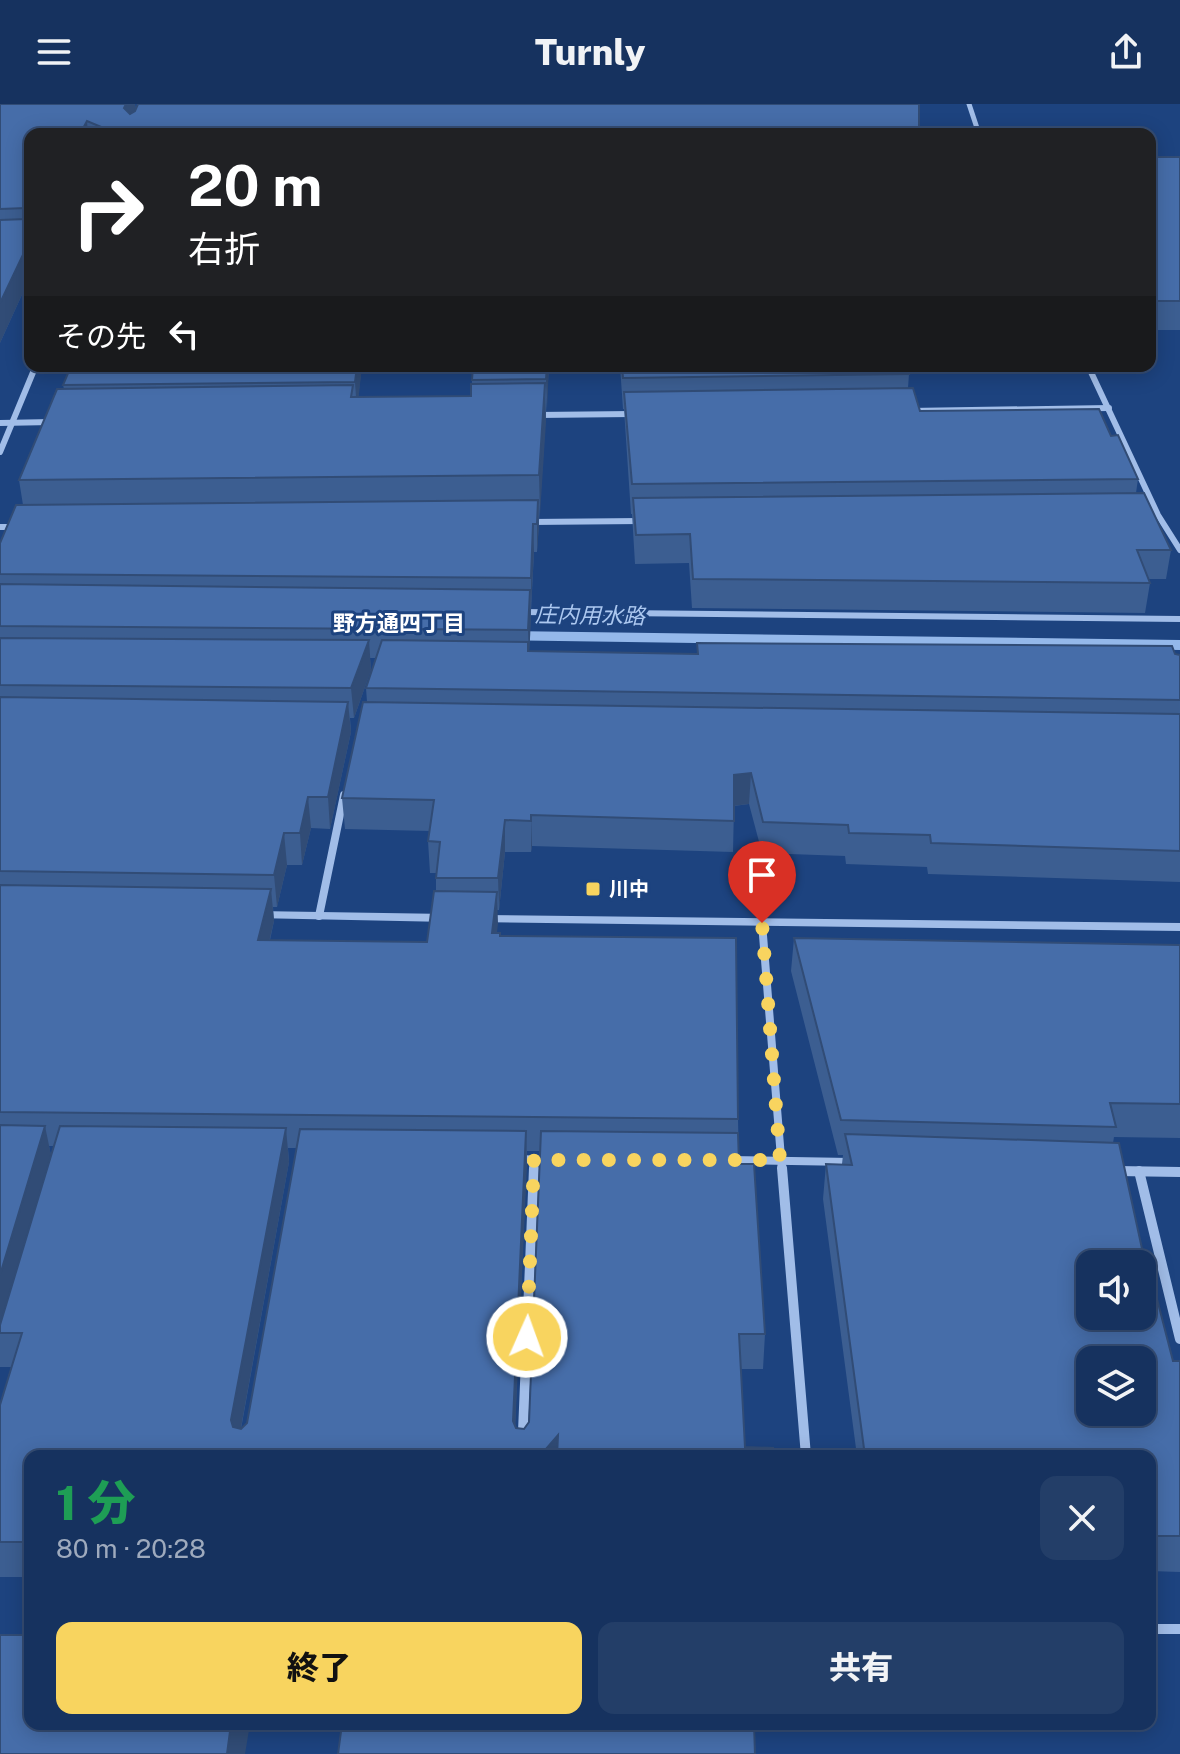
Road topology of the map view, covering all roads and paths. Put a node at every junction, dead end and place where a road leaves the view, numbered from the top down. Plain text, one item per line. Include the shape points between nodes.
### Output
1 (969, 104) edge
2 (977, 128) edge
3 (33, 372) edge
4 (1091, 372) edge
5 (1109, 408) junction
6 (902, 411) edge
7 (648, 414) edge
8 (521, 416) edge
9 (12, 422) junction
10 (60, 422) edge
11 (0, 423) edge
12 (0, 452) edge
13 (1158, 515) junction
14 (1142, 516) edge
15 (650, 521) edge
16 (523, 522) edge
17 (0, 527) edge
18 (32, 527) edge
19 (1180, 550) edge
20 (510, 612) edge
21 (1180, 619) edge
22 (346, 784) edge
23 (239, 914) edge
24 (319, 916) junction
25 (762, 923) junction
26 (1180, 927) edge
27 (502, 1159) edge
28 (534, 1160) junction
29 (565, 1160) edge
30 (718, 1160) edge
31 (780, 1160) junction
32 (858, 1163) edge
33 (1108, 1170) edge
34 (1139, 1171) junction
35 (1180, 1172) edge
36 (1180, 1339) edge
37 (522, 1450) edge
38 (805, 1450) edge
39 (1156, 1629) edge
40 (1180, 1629) edge

1 - 2 street
3 - 9 street
4 - 5 street
5 - 6 street
5 - 13 street
7 - 8 street
9 - 10 street
9 - 11 street
9 - 12 street
13 - 14 street
13 - 19 street
15 - 16 street
17 - 18 street
20 - 21 street
22 - 24 street
23 - 24 street
24 - 25 street
25 - 26 street
25 - 31 street
27 - 28 street
28 - 29 street
28 - 37 street
30 - 31 street
31 - 32 street
31 - 38 street
33 - 34 street
34 - 35 street
34 - 36 street
39 - 40 street

